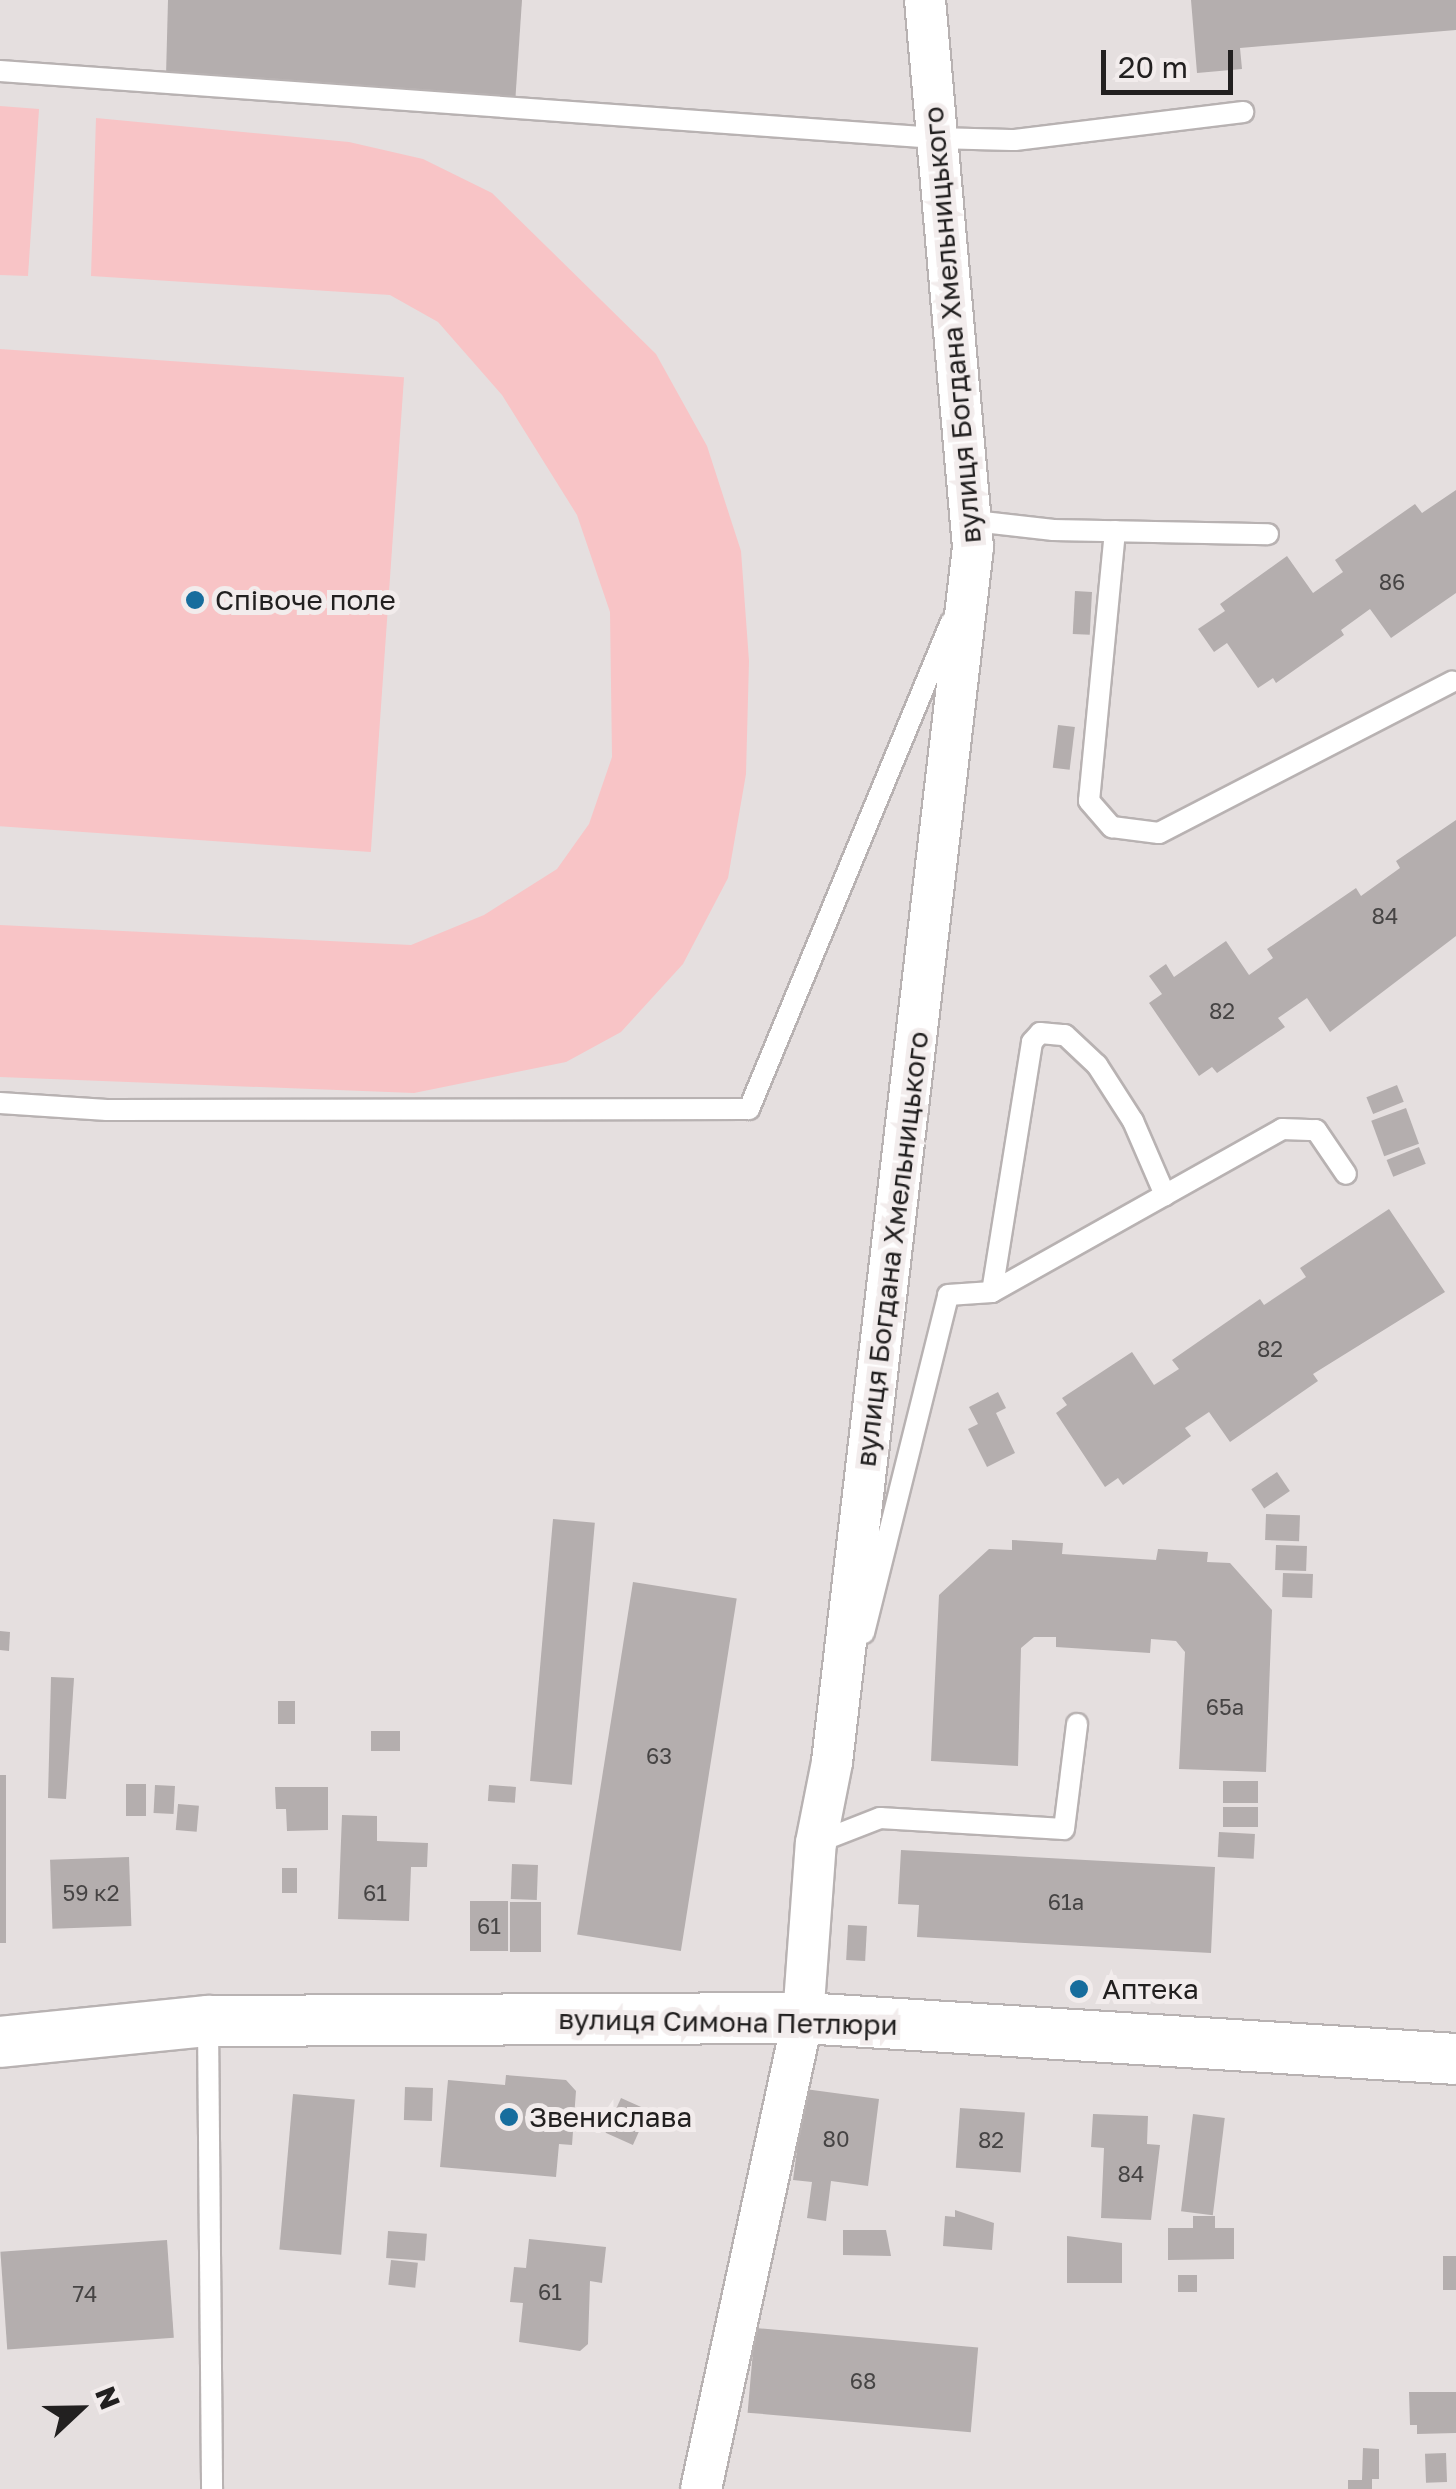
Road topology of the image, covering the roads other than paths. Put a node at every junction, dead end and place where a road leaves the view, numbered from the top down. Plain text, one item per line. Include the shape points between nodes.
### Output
1 (925, 0) edge
2 (0, 72) edge
3 (1244, 112) dead end
4 (936, 138) junction
5 (974, 521) junction
6 (1114, 531) junction
7 (1268, 534) dead end
8 (970, 574) junction
9 (1452, 682) dead end
10 (0, 1103) edge
11 (1346, 1174) dead end
12 (1166, 1194) junction
13 (992, 1292) junction
14 (1077, 1724) dead end
15 (832, 1762) junction
16 (816, 1844) junction
17 (803, 2018) junction
18 (208, 2021) junction
19 (0, 2042) edge
20 (1456, 2059) edge
21 (212, 2489) edge
22 (701, 2489) edge

1 - 4 street, вулиця Богдана Хмельницького
2 - 4 lane
3 - 4 lane via 1016,140
4 - 5 street, вулиця Богдана Хмельницького
5 - 6 lane
5 - 8 street, вулиця Богдана Хмельницького
6 - 7 lane
6 - 9 lane via 1089,801 1112,827 1160,833
8 - 10 lane via 749,1109 107,1110
8 - 15 street, вулиця Богдана Хмельницького
11 - 12 lane via 1328,1142 1300,1125
12 - 13 lane
12 - 13 lane via 1134,1121 1097,1065 1065,1035 1040,1033 1032,1042
13 - 15 lane via 948,1295
14 - 16 lane via 1064,1829 880,1818
15 - 16 street, вулиця Богдана Хмельницького
16 - 17 street, вулиця Богдана Хмельницького
17 - 18 street, вулиця Симона Петлюри
17 - 20 street, вулиця Симона Петлюри
17 - 22 street, вулиця Богдана Хмельницького
18 - 19 street, вулиця Симона Петлюри
18 - 21 lane

